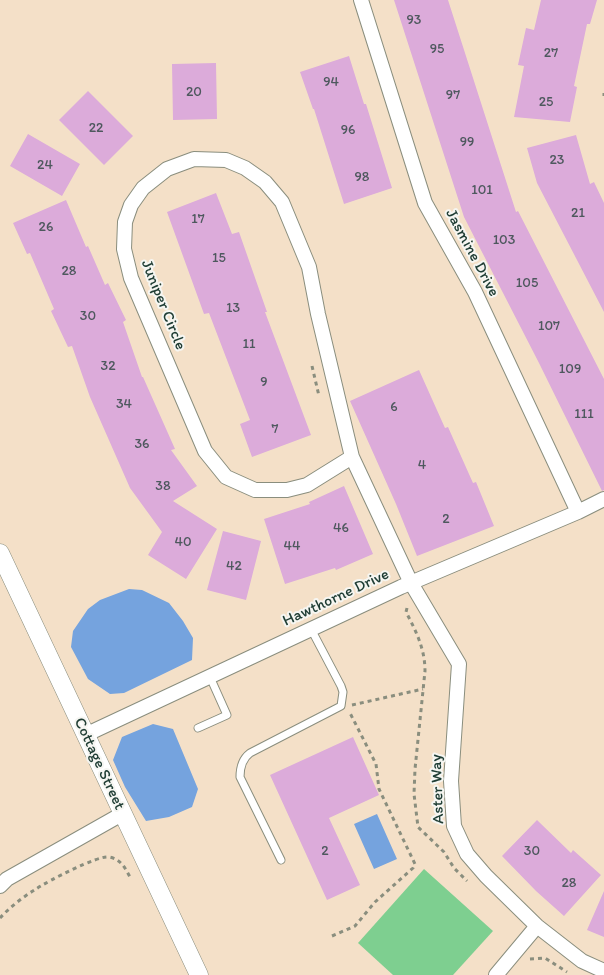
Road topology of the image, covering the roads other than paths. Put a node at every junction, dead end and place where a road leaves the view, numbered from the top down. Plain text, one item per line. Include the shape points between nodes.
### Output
1 (361, 0) edge
2 (352, 457) junction
3 (604, 499) edge
4 (578, 512) junction
5 (0, 553) edge
6 (411, 583) junction
7 (311, 629) junction
8 (210, 677) junction
9 (198, 728) dead end
10 (85, 735) junction
11 (122, 814) junction
12 (281, 860) dead end
13 (0, 886) edge
14 (537, 926) junction
15 (604, 971) edge
16 (199, 975) edge
17 (496, 975) edge

1 - 4 street, Jasmine Drive via 425,203 474,292
2 - 2 street, Juniper Circle via 307,484 287,490 255,490 226,477 205,451 131,278 124,249 125,222 131,205 143,188 167,169 194,159 226,160 265,182 282,202 310,267
2 - 6 street, Juniper Circle
3 - 4 street, Hawthorne Drive
4 - 6 street, Hawthorne Drive
5 - 10 street, Cottage Street
6 - 7 street, Hawthorne Drive
6 - 14 street, Aster Way via 459,664 451,782 454,826 467,854
7 - 8 street, Hawthorne Drive
7 - 12 lane via 341,686 341,706 250,753 241,763 240,770 240,777
8 - 9 lane via 227,715
8 - 10 street, Hawthorne Drive
10 - 11 street, Cottage Street
11 - 13 street
11 - 16 street, Cottage Street
14 - 15 street, Aster Way via 582,961
14 - 17 street

